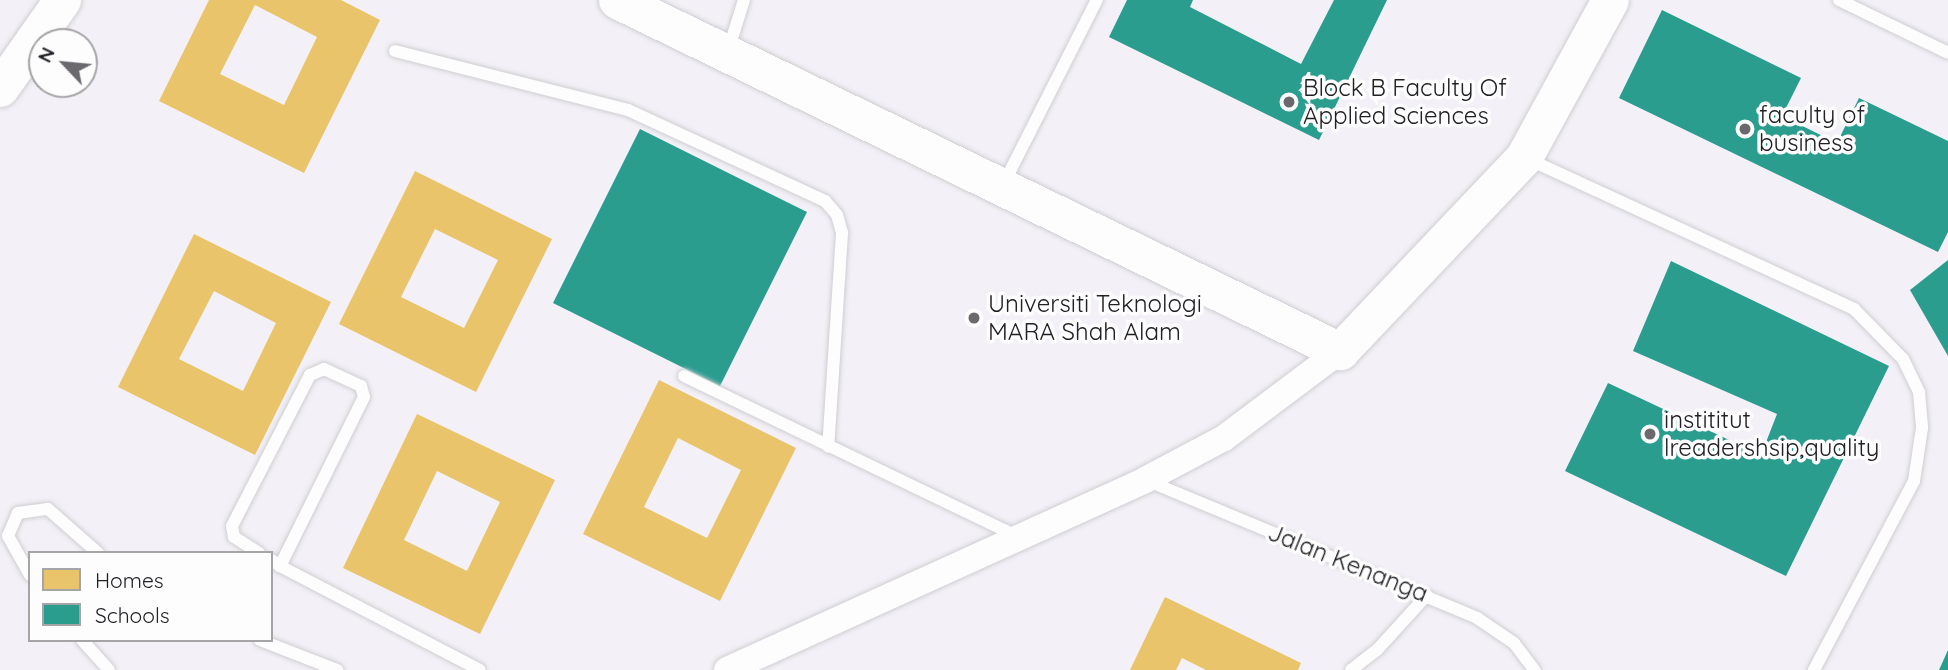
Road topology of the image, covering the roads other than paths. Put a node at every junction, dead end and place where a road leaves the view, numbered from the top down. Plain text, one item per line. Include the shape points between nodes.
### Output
1 (62, 0) edge
2 (617, 0) edge
3 (744, 0) edge
4 (1097, 0) edge
5 (1610, 0) edge
6 (1839, 0) edge
7 (395, 51) dead end
8 (1948, 53) edge
9 (727, 54) junction
10 (0, 88) edge
11 (1524, 157) junction
12 (1001, 190) junction
13 (1340, 351) junction
14 (684, 376) dead end
15 (828, 447) junction
16 (1146, 480) junction
17 (1017, 536) junction
18 (96, 551) edge
19 (256, 551) edge
20 (276, 563) edge
21 (28, 571) edge
22 (1427, 595) junction
23 (84, 642) edge
24 (265, 642) edge
25 (108, 670) edge
26 (337, 670) edge
27 (480, 670) edge
28 (726, 670) edge
29 (1351, 670) edge
30 (1534, 670) edge
31 (1814, 670) edge

1 - 10 street
2 - 9 street
3 - 9 lane
4 - 12 lane
5 - 11 street
6 - 8 lane
7 - 15 lane via 628,110 825,201 837,215 842,233
9 - 12 street
11 - 13 street
11 - 31 lane via 1854,309 1903,359 1919,392 1922,428 1914,481
12 - 13 street
13 - 16 street via 1224,438
14 - 15 lane
15 - 17 lane
16 - 17 street
16 - 22 lane, Jalan Kenanga
17 - 28 street
18 - 21 lane via 48,509 18,513 8,536
19 - 20 lane via 234,537 232,526 310,375 324,369 361,386 364,397
20 - 27 lane
22 - 29 lane via 1377,650
22 - 30 lane, Jalan Kenanga via 1477,618 1514,643
23 - 25 lane
24 - 26 lane

